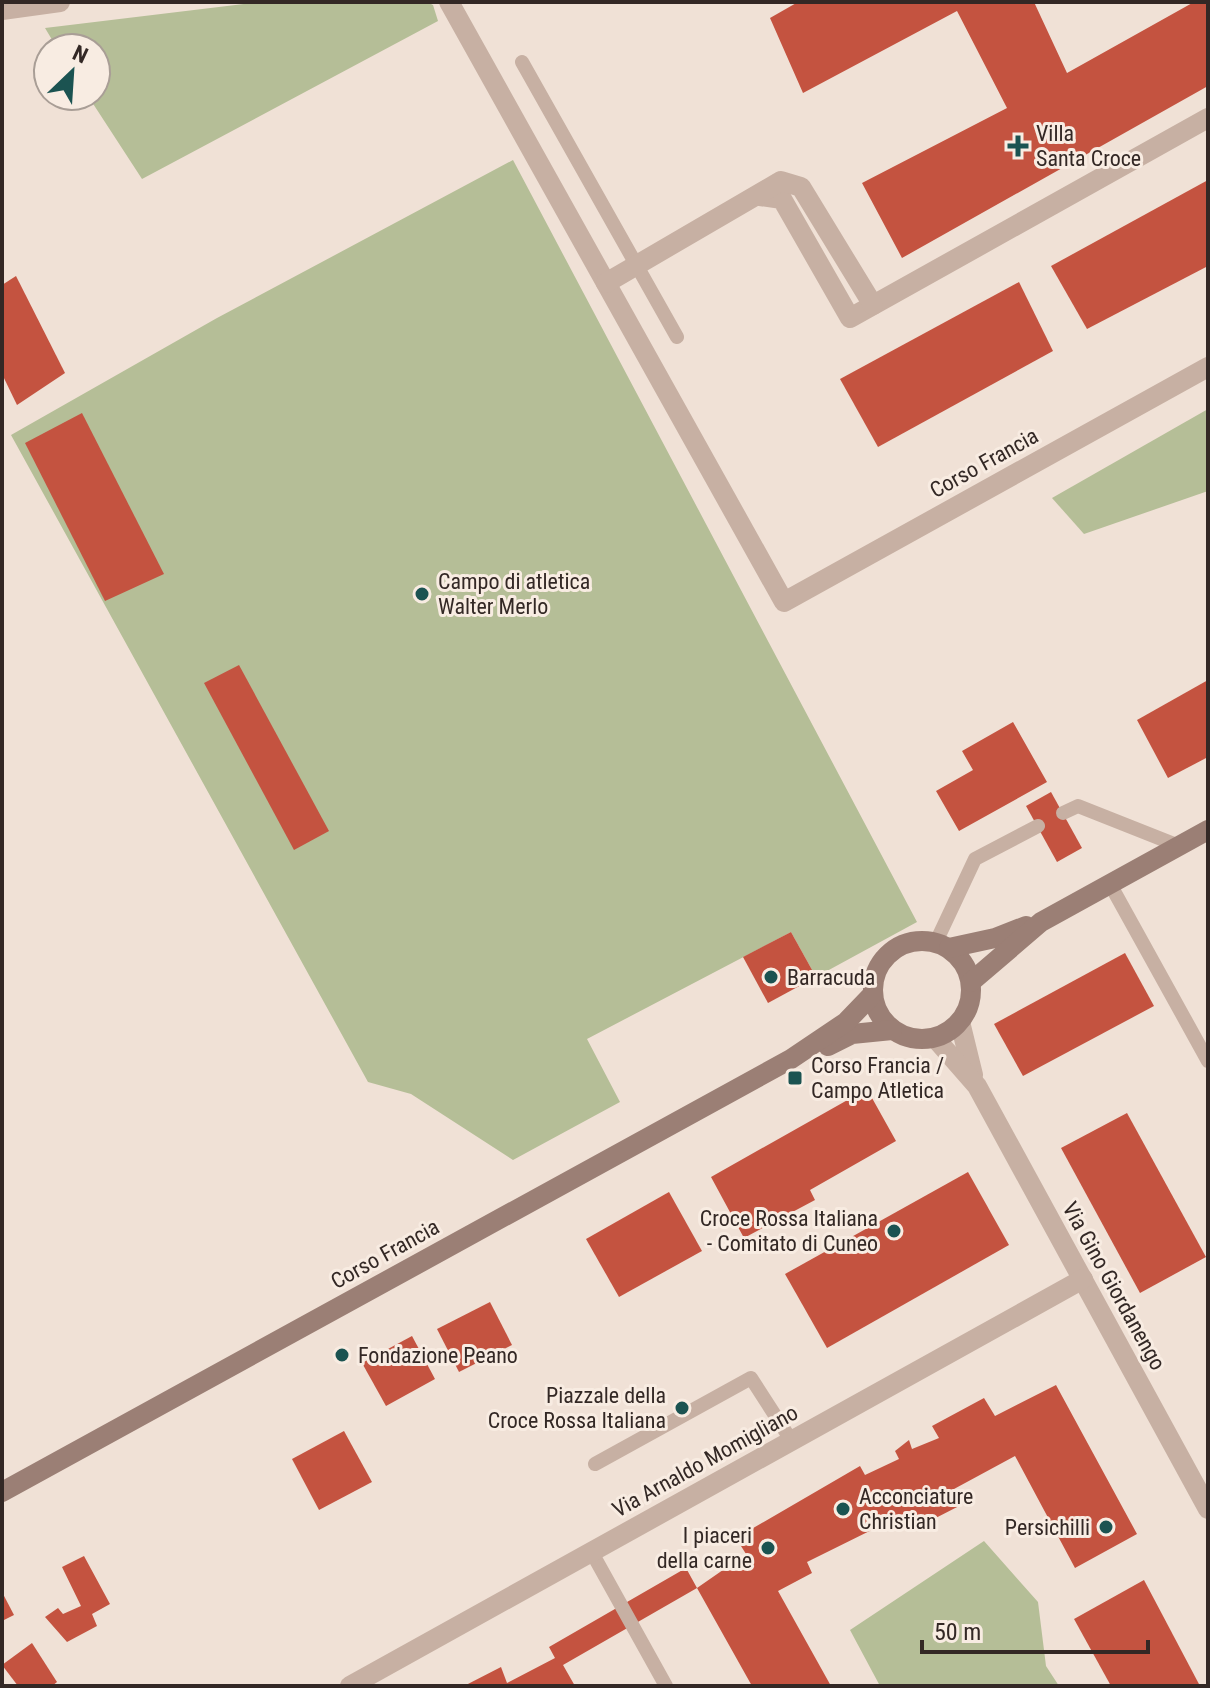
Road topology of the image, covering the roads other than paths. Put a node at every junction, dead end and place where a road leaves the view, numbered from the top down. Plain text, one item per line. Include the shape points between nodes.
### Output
1 (60, 2) edge
2 (449, 2) edge
3 (2, 10) edge
4 (522, 62) dead end
5 (1208, 118) edge
6 (760, 196) junction
7 (637, 265) junction
8 (606, 283) junction
9 (873, 305) junction
10 (677, 337) dead end
11 (1208, 367) edge
12 (1063, 813) dead end
13 (1038, 826) dead end
14 (1208, 830) edge
15 (1179, 846) junction
16 (1110, 884) junction
17 (1041, 922) junction
18 (942, 945) junction
19 (971, 982) junction
20 (872, 995) junction
21 (960, 1022) junction
22 (892, 1030) junction
23 (1201, 1033) edge
24 (935, 1038) junction
25 (791, 1059) junction
26 (1208, 1061) edge
27 (977, 1086) junction
28 (1083, 1279) junction
29 (791, 1440) junction
30 (595, 1464) dead end
31 (2, 1492) edge
32 (1208, 1509) edge
33 (591, 1551) junction
34 (350, 1686) edge
35 (666, 1686) edge

1 - 3 street
2 - 8 street
4 - 7 lane
5 - 9 street
6 - 7 street
6 - 9 street via 781,181 801,187
6 - 9 street via 782,199 850,318
7 - 8 street
7 - 10 lane
8 - 11 street, Corso Francia via 784,602
12 - 15 lane via 1078,806
13 - 18 lane via 975,859
14 - 15 main road
15 - 16 main road
16 - 17 main road
16 - 23 lane
17 - 18 main road via 995,938
17 - 19 main road
18 - 19 main road via 959,957
18 - 20 main road via 910,942 887,954 876,971
19 - 21 main road
20 - 22 main road
20 - 25 main road, Corso Francia via 846,1022
21 - 24 main road
21 - 27 street, Via Gino Giordanengo
22 - 24 main road via 905,1037
22 - 25 main road, Corso Francia via 852,1034
23 - 26 lane
24 - 27 street, Via Gino Giordanengo
25 - 31 main road, Corso Francia
27 - 28 street, Via Gino Giordanengo
28 - 29 street, Via Arnaldo Momigliano
28 - 32 street, Via Gino Giordanengo
29 - 30 lane via 751,1378
29 - 33 street, Via Arnaldo Momigliano
33 - 34 street, Via Arnaldo Momigliano
33 - 35 lane

